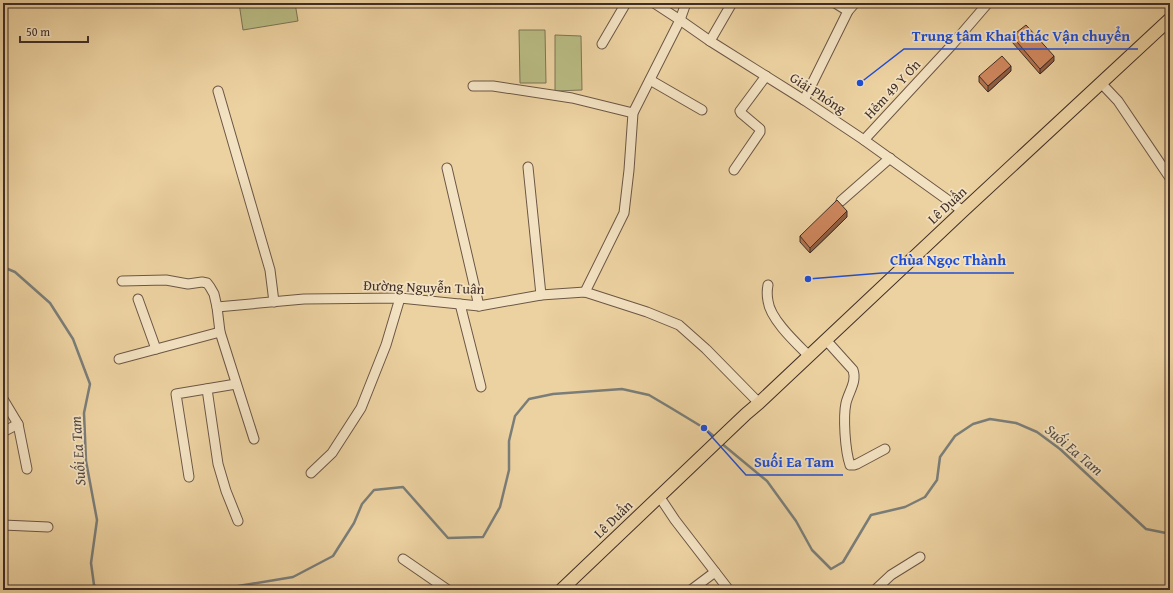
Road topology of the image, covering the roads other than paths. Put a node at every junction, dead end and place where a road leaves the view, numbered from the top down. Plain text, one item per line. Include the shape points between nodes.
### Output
1 (626, 3) edge
2 (654, 3) edge
3 (686, 3) edge
4 (732, 3) edge
5 (835, 3) edge
6 (855, 3) edge
7 (988, 3) edge
8 (848, 11) junction
9 (1170, 19) edge
10 (680, 20) junction
11 (710, 41) junction
12 (602, 44) dead end
13 (766, 76) junction
14 (650, 80) junction
15 (1102, 83) junction
16 (473, 86) dead end
17 (218, 91) dead end
18 (804, 100) junction
19 (702, 110) dead end
20 (633, 113) junction
21 (864, 140) junction
22 (890, 158) junction
23 (528, 167) dead end
24 (447, 168) dead end
25 (734, 170) dead end
26 (1170, 178) edge
27 (841, 201) dead end
28 (963, 211) junction
29 (122, 281) dead end
30 (768, 285) dead end
31 (585, 292) junction
32 (541, 295) junction
33 (400, 298) junction
34 (138, 299) dead end
35 (274, 302) junction
36 (460, 304) junction
37 (479, 306) junction
38 (217, 307) junction
39 (220, 332) junction
40 (826, 340) junction
41 (156, 349) junction
42 (809, 356) junction
43 (119, 358) dead end
44 (236, 384) junction
45 (481, 387) dead end
46 (207, 389) junction
47 (3, 399) edge
48 (759, 404) junction
49 (18, 424) junction
50 (3, 432) edge
51 (254, 439) dead end
52 (885, 449) dead end
53 (27, 470) dead end
54 (311, 473) dead end
55 (189, 478) dead end
56 (659, 496) junction
57 (238, 522) dead end
58 (3, 525) edge
59 (48, 527) dead end
60 (920, 557) dead end
61 (403, 559) dead end
62 (716, 572) junction
63 (448, 590) edge
64 (561, 590) edge
65 (691, 590) edge
66 (729, 590) edge
67 (876, 590) edge

1 - 12 street
2 - 10 street, Giải Phóng
3 - 10 street
4 - 11 street
5 - 8 street
6 - 8 street
7 - 21 street, Hẻm 49 Y Ơn
8 - 18 street
9 - 15 main road, Lê Duẩn
10 - 11 street, Giải Phóng
10 - 14 street
11 - 13 street, Giải Phóng
13 - 18 street, Giải Phóng
13 - 25 street via 740,111 760,129 760,132
14 - 19 street
14 - 20 street
15 - 26 street via 1118,101
15 - 28 main road, Lê Duẩn
16 - 20 street via 492,86 572,98
17 - 35 street via 270,270
18 - 21 street, Giải Phóng
20 - 31 street via 624,213
21 - 22 street, Giải Phóng
22 - 27 street
22 - 28 street, Giải Phóng
23 - 32 street
24 - 37 street
28 - 40 main road, Lê Duẩn
29 - 38 street via 166,280 188,284 207,283 214,294
30 - 42 street via 771,311
31 - 32 street, Đường Nguyễn Tuân
31 - 48 street, Đường Nguyễn Tuân via 679,325
32 - 37 street, Đường Nguyễn Tuân
33 - 35 street, Đường Nguyễn Tuân via 304,299
33 - 36 street, Đường Nguyễn Tuân
33 - 54 street via 386,345 361,408 332,453
34 - 41 street
35 - 38 street, Đường Nguyễn Tuân
36 - 37 street, Đường Nguyễn Tuân
36 - 45 street
38 - 39 street
39 - 41 street
39 - 44 street
40 - 42 main road, Lê Duẩn
40 - 52 street via 853,370 855,380 845,411 846,446 850,465 858,464
41 - 43 street
42 - 48 main road, Lê Duẩn
44 - 46 street
44 - 51 street
46 - 55 street via 176,394
46 - 57 street via 218,464
47 - 49 street
48 - 56 main road, Lê Duẩn
49 - 50 street
49 - 53 street
56 - 62 street
56 - 64 main road, Lê Duẩn
58 - 59 street
60 - 67 street via 891,575
61 - 63 street
62 - 65 street
62 - 66 street

